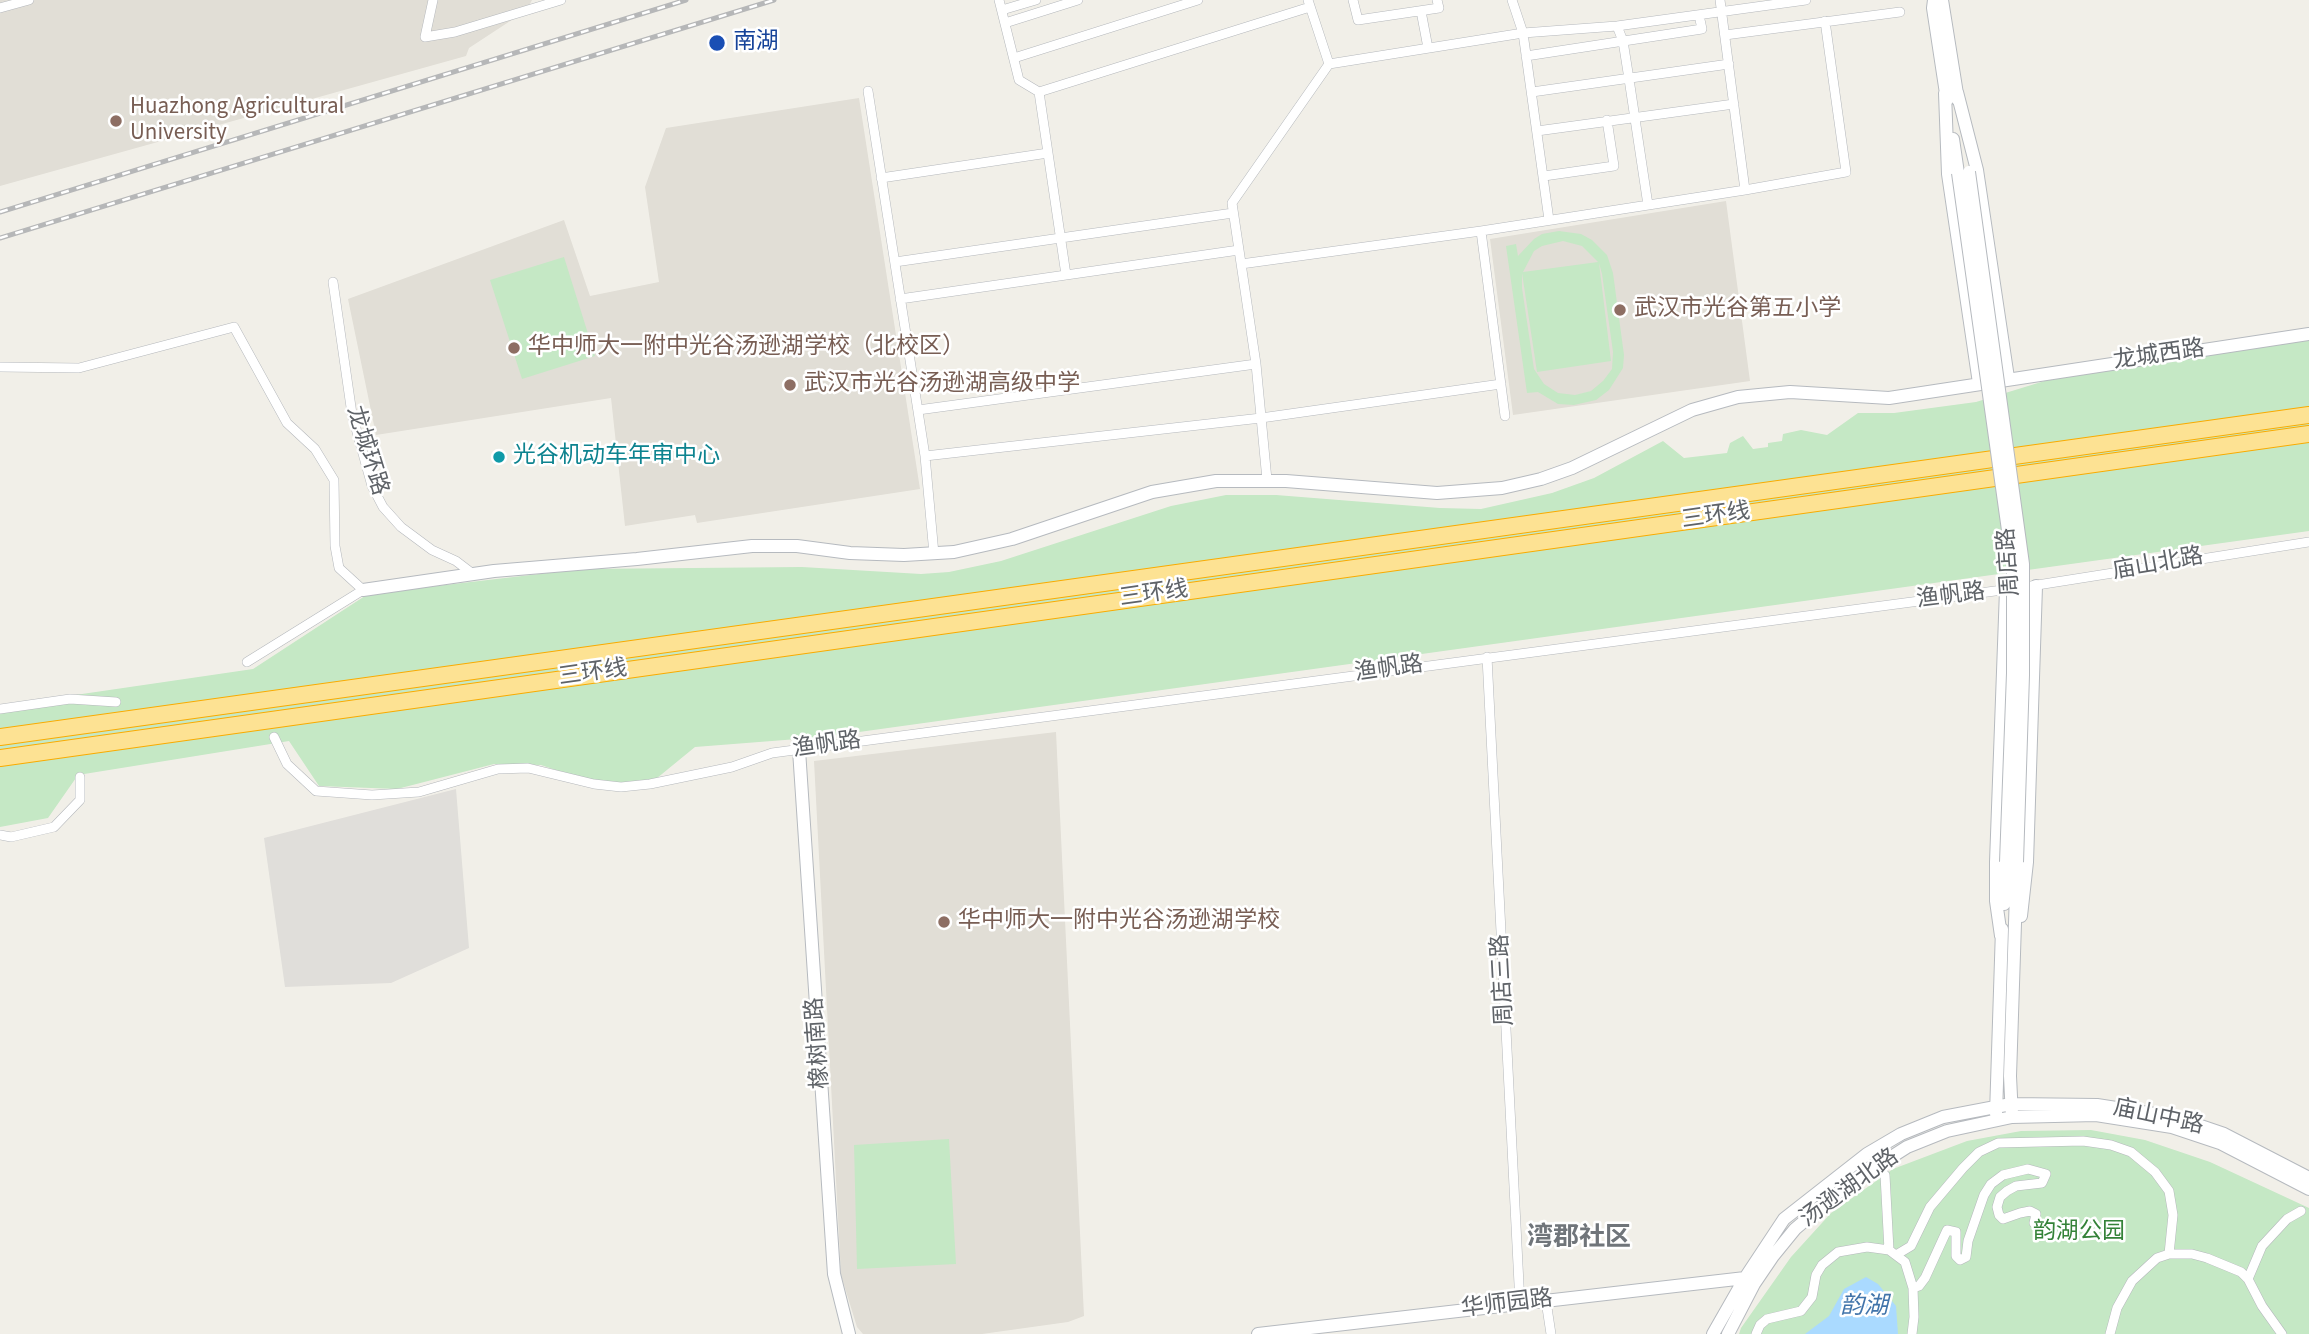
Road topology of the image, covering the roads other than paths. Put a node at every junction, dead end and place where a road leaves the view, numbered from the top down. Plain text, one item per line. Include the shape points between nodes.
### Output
1 (29, 0) edge
2 (433, 0) edge
3 (561, 0) edge
4 (999, 0) edge
5 (1036, 0) edge
6 (1078, 0) edge
7 (1198, 0) edge
8 (1353, 0) edge
9 (1437, 0) edge
10 (1512, 0) edge
11 (1720, 0) edge
12 (1806, 0) edge
13 (1309, 3) edge
14 (1938, 4) edge
15 (0, 8) edge
16 (1002, 10) junction
17 (1421, 11) junction
18 (1723, 12) junction
19 (1900, 12) dead end
20 (1699, 15) junction
21 (1825, 21) junction
22 (1005, 23) junction
23 (1617, 26) junction
24 (1523, 33) junction
25 (1725, 35) junction
26 (1623, 41) junction
27 (1428, 48) junction
28 (1526, 56) junction
29 (1014, 58) junction
30 (1329, 64) junction
31 (1729, 64) junction
32 (1629, 79) junction
33 (868, 91) dead end
34 (1039, 92) junction
35 (1532, 92) junction
36 (1951, 92) junction
37 (1734, 104) junction
38 (1635, 118) junction
39 (1607, 120) junction
40 (1537, 131) junction
41 (1048, 153) junction
42 (1544, 176) junction
43 (881, 178) junction
44 (1745, 190) junction
45 (1648, 205) junction
46 (1233, 213) junction
47 (1549, 219) junction
48 (1481, 231) junction
49 (1061, 239) junction
50 (1239, 250) junction
51 (894, 262) junction
52 (1241, 264) junction
53 (1066, 275) junction
54 (333, 282) dead end
55 (900, 299) junction
56 (2309, 334) edge
57 (1256, 364) junction
58 (0, 367) edge
59 (2008, 378) junction
60 (1979, 383) junction
61 (1501, 384) junction
62 (918, 410) junction
63 (2309, 415) edge
64 (1505, 416) dead end
65 (1261, 418) junction
66 (2309, 434) edge
67 (925, 456) junction
68 (1267, 480) junction
69 (2309, 542) edge
70 (934, 554) junction
71 (473, 574) junction
72 (2036, 586) junction
73 (363, 590) junction
74 (2006, 590) junction
75 (1487, 657) junction
76 (247, 662) dead end
77 (116, 702) dead end
78 (0, 709) edge
79 (0, 737) edge
80 (274, 737) dead end
81 (799, 750) junction
82 (0, 758) edge
83 (80, 777) dead end
84 (0, 835) edge
85 (2011, 862) junction
86 (2001, 936) junction
87 (2016, 937) junction
88 (1995, 1107) junction
89 (2012, 1111) junction
90 (1996, 1121) junction
91 (1885, 1175) dead end
92 (2309, 1178) edge
93 (2309, 1189) edge
94 (2301, 1211) dead end
95 (2034, 1223) dead end
96 (1892, 1253) junction
97 (2169, 1254) junction
98 (2248, 1279) junction
99 (1749, 1281) junction
100 (1913, 1288) junction
101 (1546, 1301) junction
102 (1520, 1304) junction
103 (849, 1334) edge
104 (1258, 1334) edge
105 (1550, 1334) edge
106 (1713, 1334) edge
107 (1728, 1334) edge
108 (1756, 1334) edge
109 (1912, 1334) edge
110 (2110, 1334) edge
111 (2282, 1334) edge

1 - 15 street
2 - 3 street via 425,37
4 - 16 street
5 - 16 street
6 - 22 street
7 - 29 street
8 - 17 street via 1359,20
9 - 17 street via 1439,8
10 - 24 street
11 - 18 street
12 - 18 street
13 - 30 street
13 - 34 street
14 - 36 street, 周店路
16 - 22 street
17 - 27 street
18 - 20 street
18 - 25 street
19 - 21 street
20 - 23 street
20 - 26 street via 1702,29
21 - 25 street
21 - 44 street via 1846,172
22 - 29 street
23 - 24 street
23 - 26 street
24 - 27 street
24 - 28 street
25 - 31 street
26 - 28 street
26 - 32 street
27 - 30 street
28 - 35 street
29 - 34 street via 1019,80
30 - 46 street via 1232,203
31 - 32 street
31 - 37 street
32 - 35 street
32 - 38 street
33 - 43 street
34 - 41 street
35 - 40 street
36 - 59 street via 1977,170
36 - 60 street via 1948,174
36 - 85 street, 周店路, bridge via 2013,566
37 - 38 street
37 - 44 street
38 - 39 street
38 - 45 street
39 - 40 street
39 - 42 street via 1614,166
40 - 42 street
41 - 43 street
41 - 49 street
42 - 47 street
43 - 51 street
44 - 45 street
45 - 47 street
46 - 49 street
46 - 50 street
47 - 48 street
48 - 52 street
48 - 61 street
49 - 51 street
49 - 53 street
50 - 52 street
50 - 53 street
51 - 55 street
52 - 57 street
53 - 55 street
54 - 71 street, 龙城环路 via 352,414 372,486 401,527
55 - 62 street
56 - 59 street, 龙城西路
57 - 62 street
57 - 65 street
58 - 73 street via 79,368 234,327 287,424 316,449 334,480 339,568
59 - 60 street, 龙城西路
60 - 68 street, 龙城西路 via 1889,398 1790,392 1723,401 1682,414 1572,468 1502,488 1437,493
61 - 64 street
61 - 65 street
62 - 67 street
63 - 79 highway, 三环线
65 - 67 street
65 - 68 street
66 - 82 highway, 三环线
67 - 70 street
68 - 70 street, 龙城西路 via 1170,488 1012,539
69 - 72 street, 庙山北路
70 - 71 street, 龙城西路 via 760,546
71 - 73 street, 龙城西路
72 - 74 street, 庙山北路
72 - 87 street via 2027,862
73 - 76 street
74 - 75 street, 渔帆路
74 - 86 street via 1996,862
75 - 81 street, 渔帆路
75 - 102 street, 周店三路
77 - 78 street via 70,699
80 - 81 street, 渔帆路 via 287,764 316,791 372,795 419,792 498,769 528,768 594,784 640,785
81 - 103 street, 橡树南路 via 834,1274
83 - 84 street via 80,800 54,827 11,837
85 - 86 street, 周店路
85 - 87 street, 周店路
86 - 88 street, 周店路
87 - 89 street, 周店路
88 - 89 street, 庙山中路
88 - 90 street, 周店路
88 - 99 street, 汤逊湖北路 via 1943,1117 1867,1154 1784,1219
89 - 90 street, 汤逊湖北路
89 - 92 street, 庙山中路 via 2097,1105 2174,1117 2224,1134
89 - 93 street, 庙山中路 via 2096,1115 2172,1127 2220,1143
90 - 99 street, 汤逊湖北路 via 1947,1131 1907,1147 1846,1186 1795,1229
91 - 96 street
94 - 98 street via 2262,1246
95 - 100 street via 2036,1214 2030,1211 2003,1219 1997,1207 2007,1191 2042,1183 2046,1174 2028,1169 2004,1175 1984,1195 1966,1257 1956,1256 1956,1231 1947,1230 1925,1278
96 - 97 street via 1911,1246 1930,1207 1979,1152 1998,1143 2054,1140 2131,1152 2155,1172 2169,1191 2173,1215
96 - 100 street via 1905,1262
96 - 108 street via 1867,1247 1838,1252 1822,1265 1812,1297 1801,1311 1767,1319
97 - 98 street via 2192,1254 2223,1263
97 - 110 street via 2157,1258 2132,1281 2117,1308
98 - 111 street
99 - 101 street, 华师园路
99 - 106 street, 汤逊湖北路
99 - 107 street, 汤逊湖北路
100 - 109 street
101 - 102 street, 华师园路
101 - 105 street
102 - 104 street, 华师园路

